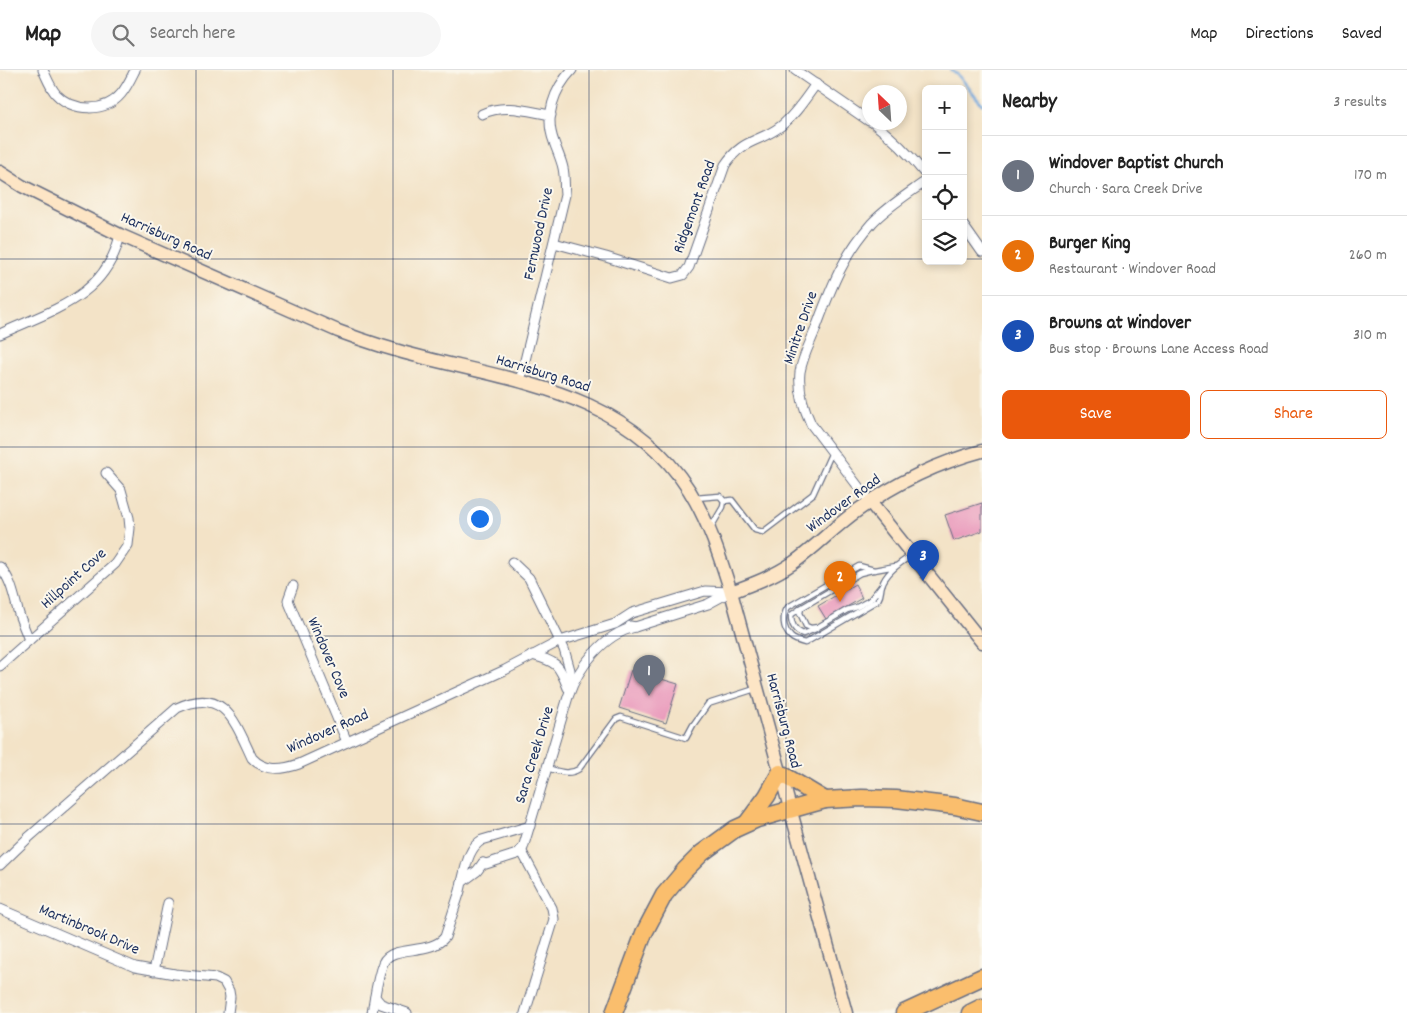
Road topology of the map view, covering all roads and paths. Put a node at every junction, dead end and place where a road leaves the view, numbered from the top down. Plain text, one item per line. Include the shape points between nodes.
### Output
1 (43, 70) edge
2 (135, 70) edge
3 (572, 70) edge
4 (796, 70) edge
5 (816, 84) junction
6 (482, 114) dead end
7 (551, 115) junction
8 (862, 116) edge
9 (882, 130) edge
10 (922, 170) edge
11 (0, 172) edge
12 (922, 184) edge
13 (967, 231) edge
14 (120, 235) junction
15 (554, 243) junction
16 (982, 252) edge
17 (0, 334) edge
18 (520, 381) junction
19 (982, 451) edge
20 (832, 452) junction
21 (106, 473) dead end
22 (694, 498) junction
23 (724, 501) junction
24 (870, 502) junction
25 (710, 530) junction
26 (912, 555) junction
27 (512, 562) dead end
28 (896, 566) junction
29 (0, 567) edge
30 (874, 570) junction
31 (882, 585) junction
32 (293, 586) dead end
33 (731, 592) junction
34 (801, 608) junction
35 (615, 624) junction
36 (635, 627) junction
37 (818, 627) junction
38 (29, 640) junction
39 (560, 641) junction
40 (982, 642) edge
41 (532, 655) junction
42 (0, 666) edge
43 (757, 688) junction
44 (570, 693) junction
45 (347, 742) junction
46 (547, 768) junction
47 (780, 773) junction
48 (825, 800) junction
49 (791, 811) junction
50 (982, 812) edge
51 (746, 824) junction
52 (530, 826) junction
53 (28, 838) junction
54 (472, 850) junction
55 (521, 850) junction
56 (0, 861) edge
57 (483, 863) junction
58 (0, 865) edge
59 (462, 882) junction
60 (168, 903) dead end
61 (0, 909) edge
62 (154, 971) junction
63 (982, 977) edge
64 (375, 997) junction
65 (982, 1007) edge
66 (228, 1013) edge
67 (372, 1013) edge
68 (407, 1013) edge
69 (525, 1013) edge
70 (614, 1013) edge
71 (846, 1013) edge
72 (904, 1013) edge
73 (970, 1013) edge

1 - 2 street via 56,94 64,101 83,108 96,108 113,101
3 - 7 street, Fernwood Drive via 558,89
4 - 5 street
5 - 8 street
5 - 15 street, Ridgemont Road via 783,124 750,141 731,156 683,276 672,278
6 - 7 street via 504,107
7 - 15 street, Fernwood Drive via 565,195
9 - 10 street
11 - 14 main road, Harrisburg Road
12 - 20 street, Minitre Drive via 874,221 854,244 842,264 803,362 799,381 804,409
13 - 16 street
14 - 17 street via 112,259 94,284 71,301
14 - 18 main road, Harrisburg Road via 364,341
15 - 18 street, Fernwood Drive
18 - 22 main road, Harrisburg Road via 574,397 624,424 660,453
19 - 24 main road, Windover Road via 940,464
20 - 23 lane via 813,494 763,532 755,530 732,500
20 - 24 street, Minitre Drive
21 - 38 street, Hillpoint Cove via 121,490 129,518 130,536 125,551 115,564
22 - 23 lane via 720,496
22 - 25 main road, Harrisburg Road
23 - 25 lane
24 - 26 main road
24 - 33 main road, Windover Road via 774,575
25 - 33 main road, Harrisburg Road
26 - 28 lane
26 - 40 main road
27 - 39 street, Sara Creek Drive via 529,578
28 - 30 lane
28 - 31 lane
29 - 38 street via 13,590
30 - 31 lane via 859,566 788,607 783,614 783,622 790,636 806,644 878,600
30 - 34 lane via 860,573
31 - 37 lane via 870,600
32 - 45 street, Windover Cove via 288,600
33 - 35 street, Windover Road via 705,591 632,613
33 - 36 street, Windover Road via 708,604
33 - 43 main road, Harrisburg Road
34 - 37 lane via 806,626
34 - 37 lane via 792,615 791,621 798,632 803,634
35 - 36 street, Windover Road
35 - 39 street, Windover Road
36 - 44 street, Sara Creek Drive via 616,634 592,655
38 - 42 street, Hillpoint Cove
39 - 41 street, Windover Road
39 - 44 street, Sara Creek Drive via 570,670
41 - 44 street, Sara Creek Drive via 548,659 560,668
41 - 45 street, Windover Road
43 - 46 lane via 708,704 686,738 621,718 573,773
43 - 47 main road, Harrisburg Road
44 - 46 street, Sara Creek Drive
45 - 53 street, Windover Road via 293,766 268,769 252,758 234,719 224,708 207,701 188,703 176,708
46 - 52 street, Sara Creek Drive
47 - 48 highway
47 - 49 main road, Harrisburg Road
47 - 51 highway via 768,796
48 - 49 highway
48 - 50 highway via 896,799
49 - 51 highway
49 - 71 main road, Harrisburg Road
51 - 70 highway via 702,853 664,895 644,933
52 - 54 street via 482,840
52 - 55 street, Sara Creek Drive
53 - 56 street, Windover Road
53 - 58 street, Windover Road
54 - 57 street
54 - 59 street
55 - 57 street
55 - 69 street via 552,908 554,919
57 - 59 street
59 - 64 street via 445,937 433,946 387,957
60 - 62 street
61 - 62 street, Martinbrook Drive via 116,960
62 - 66 street, Martinbrook Drive via 205,976 224,982 230,997
63 - 72 highway
64 - 67 street
64 - 68 street via 381,1004
65 - 73 highway

